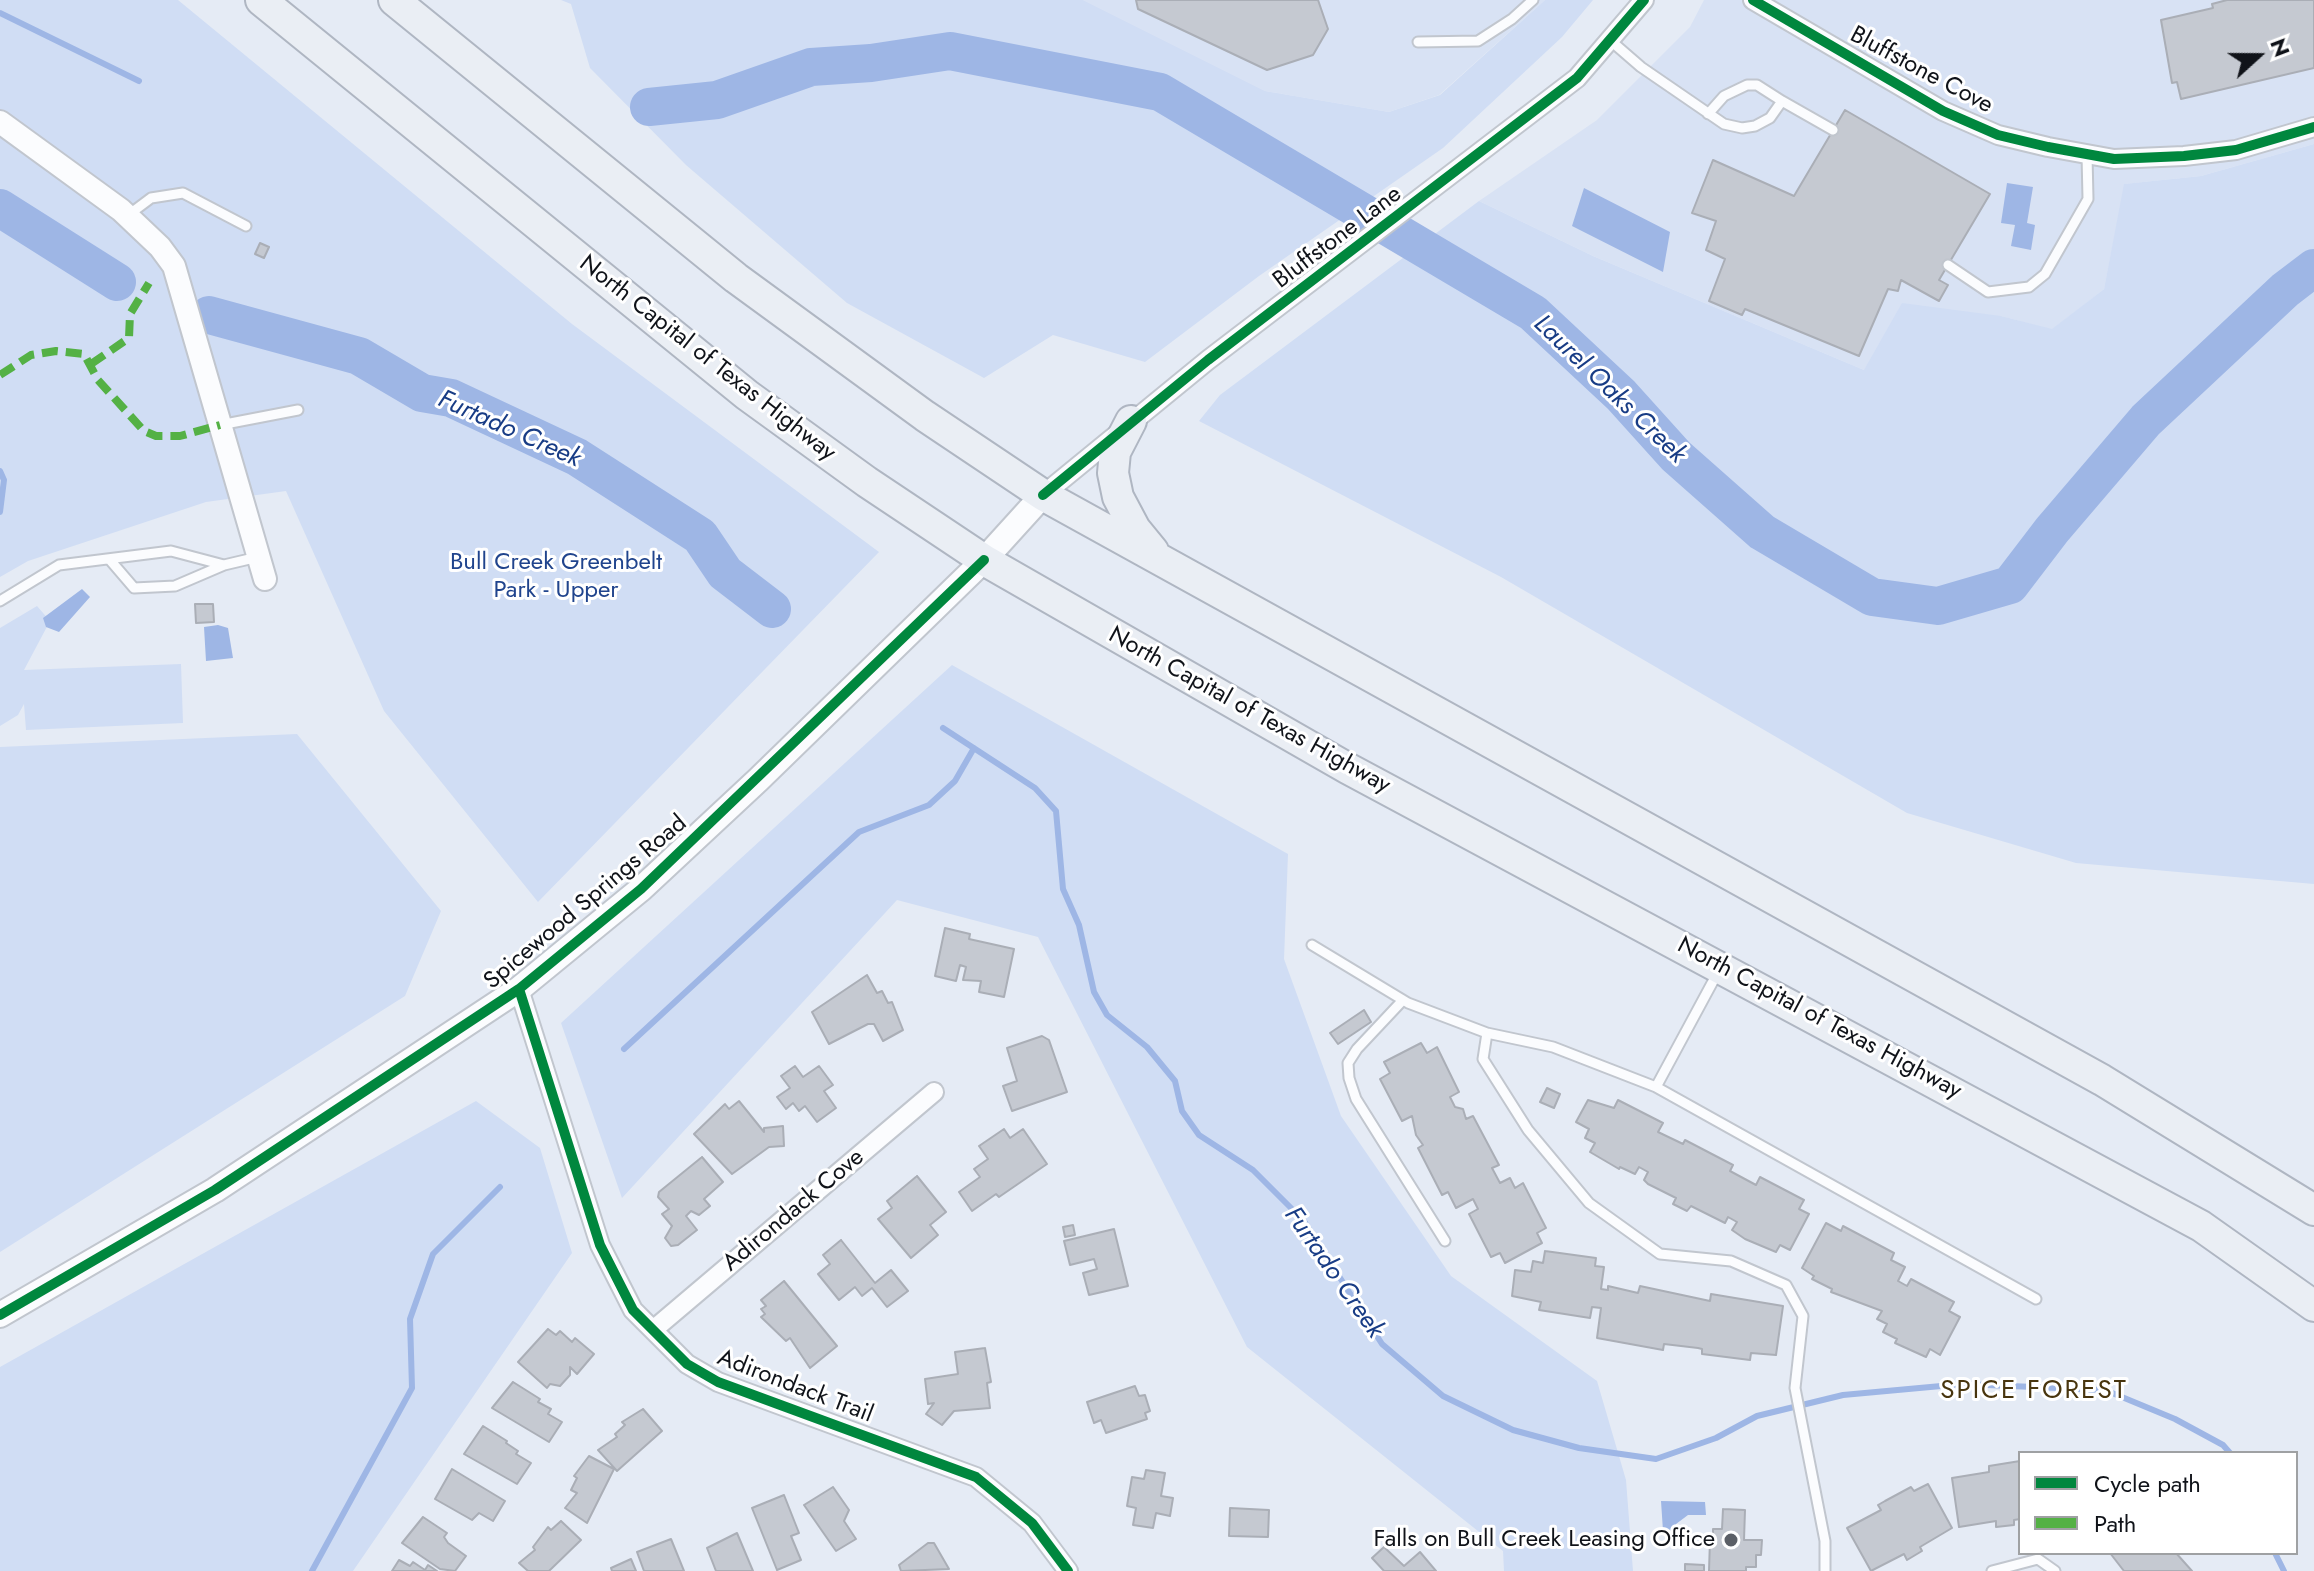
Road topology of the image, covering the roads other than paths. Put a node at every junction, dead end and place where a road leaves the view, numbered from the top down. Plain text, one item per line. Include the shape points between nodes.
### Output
1 (261, 0) edge
2 (394, 0) edge
3 (1533, 0) edge
4 (1644, 0) edge
5 (1753, 0) edge
6 (1611, 41) junction
7 (1418, 42) dead end
8 (1782, 101) junction
9 (1708, 114) junction
10 (0, 122) edge
11 (2314, 127) edge
12 (1833, 130) dead end
13 (2087, 155) junction
14 (127, 216) junction
15 (246, 226) dead end
16 (1948, 265) dead end
17 (298, 410) dead end
18 (1131, 421) junction
19 (220, 425) junction
20 (1043, 495) junction
21 (258, 557) junction
22 (1160, 559) junction
23 (110, 560) junction
24 (984, 560) junction
25 (224, 565) junction
26 (265, 579) dead end
27 (0, 601) edge
28 (1312, 945) dead end
29 (1721, 966) junction
30 (519, 989) junction
31 (1403, 1000) junction
32 (1487, 1033) junction
33 (1656, 1087) junction
34 (934, 1092) dead end
35 (2314, 1210) edge
36 (1445, 1241) dead end
37 (2036, 1299) dead end
38 (2314, 1306) edge
39 (0, 1315) edge
40 (653, 1330) junction
41 (1068, 1571) edge
42 (1825, 1571) edge
43 (1992, 1571) edge
44 (2055, 1571) edge

1 - 24 highway, North Capital of Texas Highway via 747,395
2 - 20 highway via 748,287
3 - 7 lane via 1478,41
4 - 6 street, Bluffstone Lane
5 - 13 street, Bluffstone Cove via 1943,111 1998,135
6 - 9 lane
6 - 18 street, Bluffstone Lane via 1577,78 1490,148
8 - 9 lane via 1770,118 1755,126 1724,124
8 - 9 lane via 1771,91 1747,85 1724,96
8 - 12 lane
10 - 14 street
11 - 13 street, Bluffstone Cove via 2236,150 2114,159
13 - 16 lane via 2088,199 2045,274 2029,287 1988,292
14 - 15 lane via 151,198 183,193
14 - 19 street via 174,266
17 - 19 lane
18 - 20 street, Bluffstone Lane
18 - 22 highway via 1115,452 1118,497
19 - 21 street
20 - 22 highway
20 - 24 main road, Spicewood Springs Road
21 - 25 lane
21 - 26 street
22 - 35 highway via 2102,1080
23 - 25 lane via 171,551
23 - 25 lane via 134,588 175,586
23 - 27 lane via 59,565
24 - 29 highway, North Capital of Texas Highway via 1347,768
24 - 30 main road, Spicewood Springs Road via 641,889
28 - 31 lane
29 - 33 lane
29 - 38 highway, North Capital of Texas Highway via 2201,1226
30 - 39 main road, Spicewood Springs Road via 215,1190
30 - 40 street, Adirondack Trail via 600,1245 633,1310
31 - 32 lane
31 - 36 lane via 1357,1049 1348,1063 1349,1078 1356,1099
32 - 33 lane via 1553,1047
32 - 42 lane via 1483,1059 1528,1130 1589,1203 1660,1254 1731,1261 1786,1285 1803,1316 1795,1388 1825,1541
33 - 37 lane
34 - 40 street, Adirondack Cove
40 - 41 street, Adirondack Trail via 687,1364 718,1382 976,1477 1032,1523
43 - 44 lane via 2038,1559

